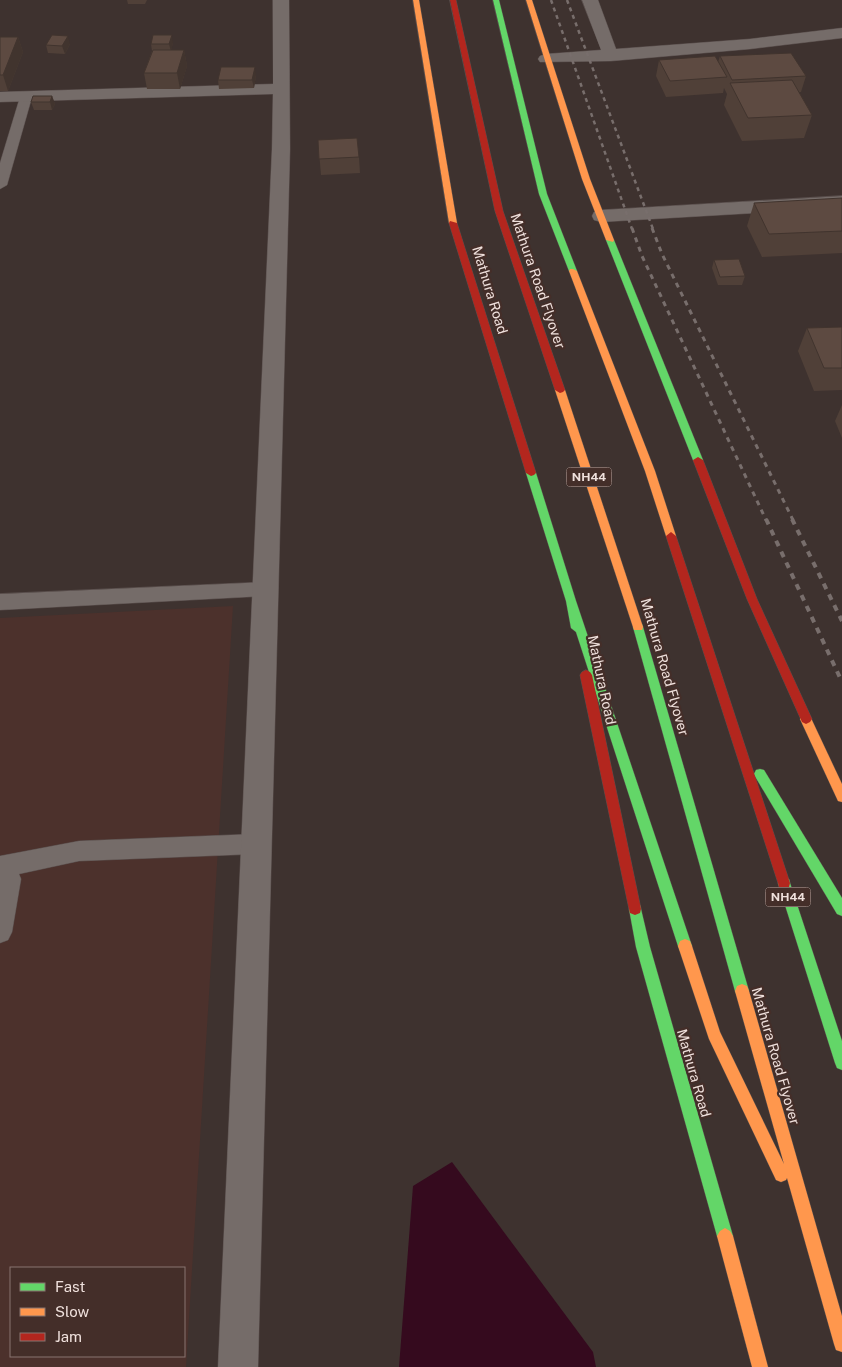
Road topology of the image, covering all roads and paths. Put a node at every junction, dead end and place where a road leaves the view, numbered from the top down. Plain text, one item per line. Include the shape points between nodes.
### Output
1 (281, 0) edge
2 (416, 0) edge
3 (453, 0) edge
4 (496, 0) edge
5 (528, 0) edge
6 (590, 0) edge
7 (842, 33) edge
8 (611, 56) junction
9 (546, 59) junction
10 (281, 89) junction
11 (26, 96) junction
12 (0, 97) edge
13 (0, 185) edge
14 (842, 202) edge
15 (601, 216) junction
16 (267, 589) junction
17 (570, 601) junction
18 (0, 602) edge
19 (734, 732) junction
20 (842, 797) edge
21 (258, 844) junction
22 (0, 867) edge
23 (0, 870) edge
24 (842, 910) edge
25 (0, 932) edge
26 (842, 1062) edge
27 (816, 1248) junction
28 (842, 1344) edge
29 (238, 1367) edge
30 (760, 1367) edge

1 - 10 street
2 - 17 main road, Mathura Road via 454,227
3 - 27 main road, Mathura Road Flyover / NH44 via 499,211 628,591
4 - 19 main road, NH44 via 543,194 650,471
5 - 9 main road
6 - 8 street
7 - 8 street
8 - 9 street
9 - 15 main road
10 - 11 street
10 - 16 street
11 - 12 street
11 - 13 lane
14 - 15 street
15 - 20 main road via 752,598
16 - 18 lane
16 - 21 street
17 - 27 main road via 714,1034
17 - 30 main road, Mathura Road via 642,947
19 - 24 main road
19 - 26 main road, NH44
21 - 22 lane via 79,851
21 - 29 street
23 - 25 lane via 10,879
27 - 28 main road, Mathura Road Flyover / NH44

